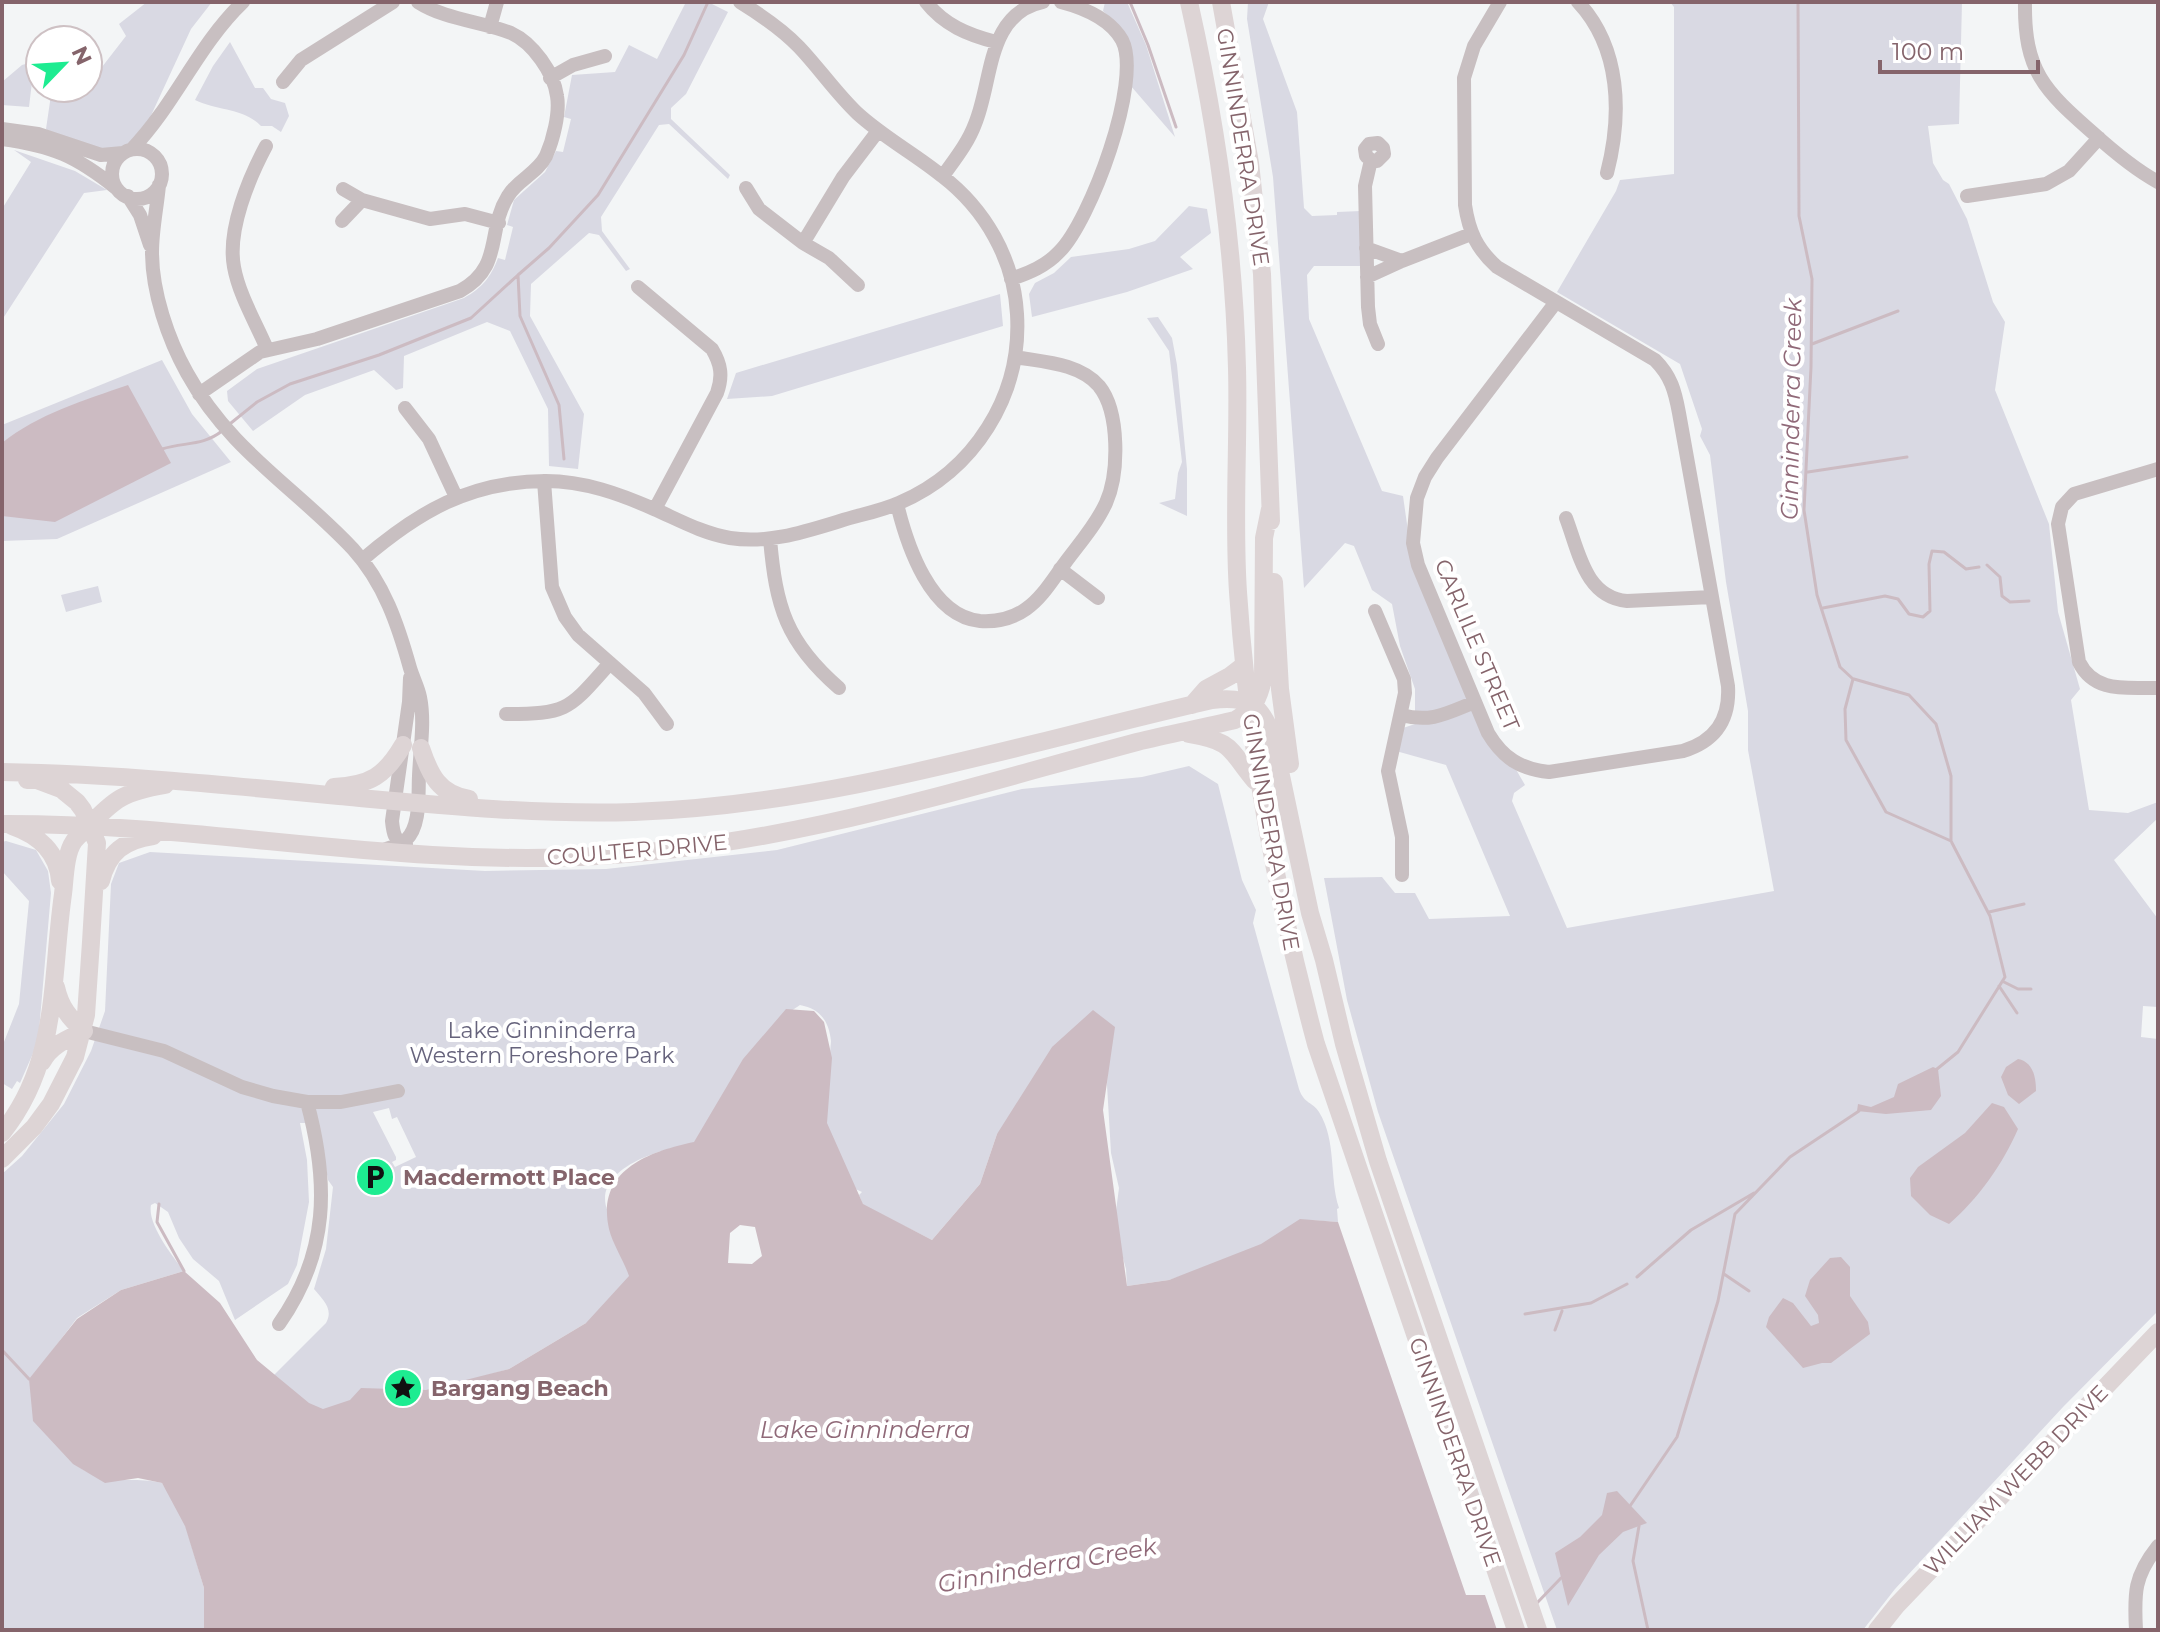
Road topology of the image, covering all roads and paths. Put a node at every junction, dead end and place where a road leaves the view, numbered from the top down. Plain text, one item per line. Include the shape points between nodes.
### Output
1 (243, 2) edge
2 (393, 2) edge
3 (418, 2) edge
4 (497, 2) edge
5 (740, 2) edge
6 (926, 2) edge
7 (1043, 2) edge
8 (1061, 2) edge
9 (1189, 2) edge
10 (1221, 2) edge
11 (1500, 2) edge
12 (1578, 2) edge
13 (2025, 2) edge
14 (490, 27) junction
15 (996, 42) junction
16 (605, 56) dead end
17 (550, 78) junction
18 (283, 82) dead end
19 (162, 115) junction
20 (2, 129) edge
21 (878, 131) junction
22 (2099, 138) junction
23 (2, 139) edge
24 (266, 146) dead end
25 (128, 151) junction
26 (159, 160) junction
27 (1371, 160) dead end
28 (1607, 173) dead end
29 (943, 176) junction
30 (2158, 182) edge
31 (159, 185) junction
32 (746, 188) dead end
33 (343, 189) dead end
34 (122, 192) junction
35 (1967, 196) dead end
36 (362, 200) junction
37 (342, 221) dead end
38 (499, 223) junction
39 (1471, 234) junction
40 (803, 243) junction
41 (1366, 248) junction
42 (152, 249) junction
43 (1402, 261) junction
44 (1367, 277) junction
45 (1011, 279) junction
46 (858, 285) dead end
47 (638, 287) dead end
48 (1556, 302) junction
49 (1378, 344) dead end
50 (267, 349) junction
51 (1015, 357) junction
52 (199, 394) junction
53 (405, 408) dead end
54 (2158, 469) edge
55 (544, 481) junction
56 (456, 497) junction
57 (897, 504) junction
58 (655, 509) junction
59 (1270, 509) junction
60 (1566, 518) dead end
61 (770, 539) junction
62 (362, 560) junction
63 (1060, 569) junction
64 (1712, 597) junction
65 (1098, 598) dead end
66 (1375, 611) dead end
67 (610, 663) junction
68 (1243, 666) junction
69 (839, 688) dead end
70 (2158, 688) edge
71 (1475, 702) junction
72 (1192, 705) junction
73 (1252, 708) junction
74 (506, 714) dead end
75 (1401, 715) junction
76 (667, 724) dead end
77 (1182, 732) junction
78 (412, 746) junction
79 (2, 772) edge
80 (2, 779) edge
81 (190, 781) junction
82 (1258, 785) junction
83 (308, 793) junction
84 (394, 801) junction
85 (417, 803) junction
86 (510, 811) junction
87 (3, 824) edge
88 (89, 826) junction
89 (187, 833) junction
90 (401, 843) junction
91 (381, 851) junction
92 (482, 858) junction
93 (1402, 875) dead end
94 (62, 904) junction
95 (1324, 960) junction
96 (56, 984) junction
97 (85, 1023) junction
98 (39, 1068) junction
99 (398, 1091) dead end
100 (307, 1102) junction
101 (2, 1133) edge
102 (2, 1159) edge
103 (279, 1324) dead end
104 (2158, 1332) edge
105 (2158, 1546) edge
106 (1516, 1630) edge
107 (1538, 1630) edge
108 (1877, 1630) edge
109 (2136, 1630) edge

1 - 19 street via 215,33
2 - 18 street via 301,60
3 - 14 street
4 - 14 street
5 - 21 street via 797,45
6 - 15 street via 950,25
7 - 15 street via 1020,11
8 - 45 street via 1114,29 1127,57 1124,93 1101,173 1071,238 1045,264
9 - 68 main road, GINNINDERRA DRIVE via 1217,146 1231,273
10 - 59 main road, GINNINDERRA DRIVE via 1250,163 1262,274
11 - 39 street, CARLILE STREET via 1474,46 1464,78 1465,205
12 - 28 street via 1601,33 1612,65 1615,141
13 - 22 street via 2029,52 2043,83
14 - 17 street via 522,38
15 - 29 street via 976,122
16 - 17 street
17 - 38 street via 558,108 546,154 509,193
19 - 25 street
19 - 26 street
20 - 25 street via 38,134 101,155
21 - 29 street
21 - 40 street
22 - 30 street
22 - 35 street via 2069,171 2046,184
23 - 34 street via 69,155
24 - 50 street via 249,178 233,261
25 - 26 street via 152,153
25 - 34 street via 113,170
26 - 31 street
27 - 41 street via 1365,186
29 - 45 street via 991,229
31 - 34 street via 141,198
31 - 42 street
32 - 40 street via 759,209
33 - 36 street
34 - 42 street via 140,215
36 - 37 street
36 - 38 street via 430,219 465,214
38 - 50 street via 486,269 472,284 317,339
39 - 43 street
39 - 48 street, CARLILE STREET via 1497,267
40 - 46 street
41 - 43 street
41 - 44 street
42 - 52 street via 170,334
43 - 44 street
44 - 49 street via 1369,316
45 - 51 street via 1018,317
47 - 58 street via 712,349 722,373 717,393
48 - 64 street, CARLILE STREET via 1655,360 1674,386
48 - 71 street, CARLILE STREET via 1437,458 1414,509 1418,565
50 - 52 street
51 - 57 street via 997,413 970,453 941,480
51 - 63 street via 1078,370 1098,385 1113,413 1109,496
52 - 62 street via 237,443
53 - 56 street via 429,439
54 - 70 street via 2074,494 2062,507 2058,524 2084,672 2102,686
55 - 56 street
55 - 58 street via 618,493
55 - 67 street via 555,597 578,635
56 - 62 street via 406,524
57 - 61 street
57 - 63 street via 917,566 958,615 989,622 1014,616 1041,596
58 - 61 street via 708,533
59 - 73 main road via 1264,538 1263,679
59 - 95 main road, GINNINDERRA DRIVE via 1282,705
60 - 64 street via 1588,576 1602,594 1627,601
61 - 69 street via 781,613 814,666
62 - 78 street via 397,622 421,698
63 - 65 street
64 - 71 street, CARLILE STREET via 1729,702 1717,731 1698,746 1557,771 1532,770 1497,748
66 - 75 street via 1404,679
67 - 74 street via 566,707
67 - 76 street via 644,693
68 - 72 main road via 1206,689
68 - 73 main road, GINNINDERRA DRIVE
71 - 75 street via 1434,719
72 - 73 main road, COULTER DRIVE via 1233,698
72 - 86 main road, COULTER DRIVE via 860,785 725,806
73 - 77 main road, COULTER DRIVE via 1235,720
73 - 82 main road, GINNINDERRA DRIVE
73 - 95 main road, GINNINDERRA DRIVE via 1273,738
75 - 93 street via 1388,771 1402,837
77 - 82 main road via 1230,747
77 - 92 main road, COULTER DRIVE via 836,823 718,845 597,857
78 - 83 main road via 372,780
78 - 84 street
78 - 85 street
78 - 86 main road via 440,788
79 - 81 main road, COULTER DRIVE
80 - 88 main road via 37,780 61,789 83,810
81 - 83 main road, COULTER DRIVE
81 - 88 main road via 118,797
82 - 106 main road, GINNINDERRA DRIVE via 1287,933 1316,1044
83 - 84 main road, COULTER DRIVE
84 - 85 main road, COULTER DRIVE
84 - 90 street via 393,834
85 - 86 main road, COULTER DRIVE
85 - 90 street via 411,832
87 - 88 main road, COULTER DRIVE
87 - 94 main road via 31,835 49,850 57,863
88 - 89 main road, COULTER DRIVE
88 - 94 main road via 73,842
88 - 97 main road via 97,843
89 - 91 main road, COULTER DRIVE
89 - 97 main road via 136,839 109,860 101,882 93,990
90 - 91 street
90 - 92 street via 469,850
91 - 92 main road, COULTER DRIVE
94 - 96 main road
95 - 107 main road, GINNINDERRA DRIVE via 1378,1161
96 - 97 main road via 69,1016
96 - 98 main road
97 - 98 main road via 47,1053
97 - 100 street via 242,1087
97 - 102 main road via 51,1104
98 - 101 main road
99 - 100 street via 341,1102
100 - 103 street via 319,1160 320,1228 301,1288
104 - 108 main road, WILLIAM WEBB DRIVE
105 - 109 street via 2136,1583

